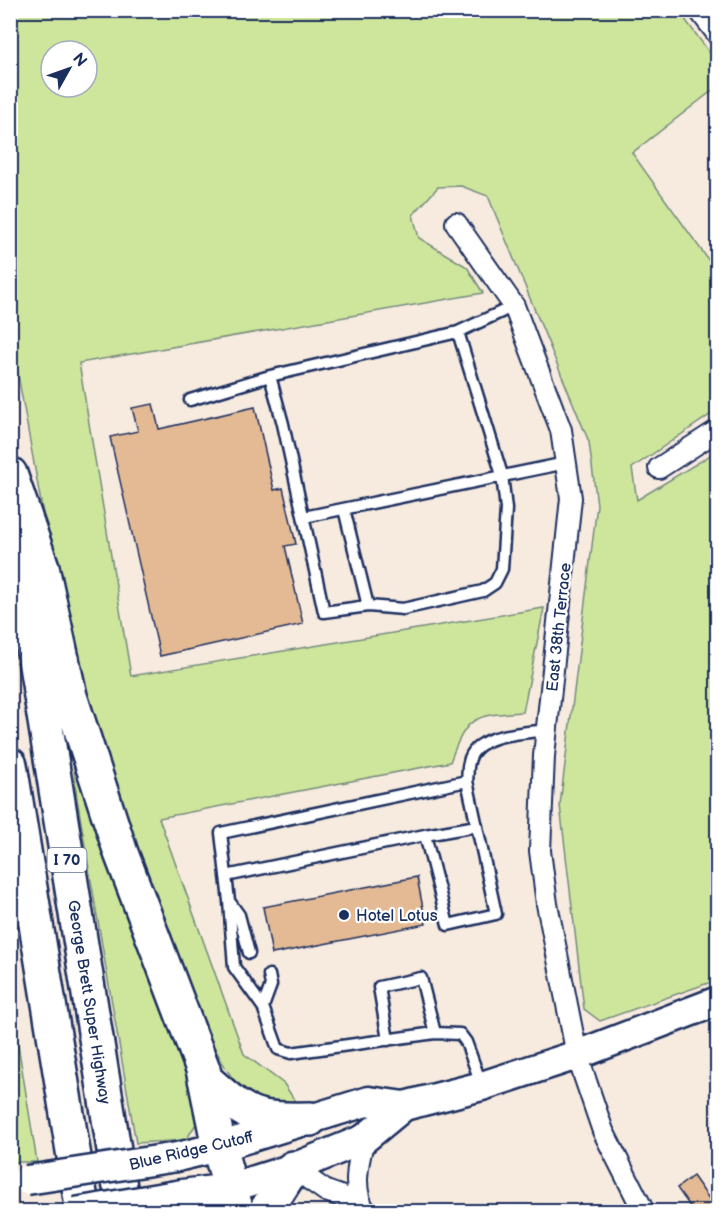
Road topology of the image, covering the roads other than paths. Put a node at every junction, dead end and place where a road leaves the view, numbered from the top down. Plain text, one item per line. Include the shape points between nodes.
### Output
1 (699, 10) edge
2 (717, 35) edge
3 (456, 223) dead end
4 (514, 306) junction
5 (458, 332) junction
6 (270, 376) junction
7 (190, 400) dead end
8 (717, 430) edge
9 (566, 463) junction
10 (658, 468) dead end
11 (10, 474) edge
12 (502, 475) junction
13 (344, 508) junction
14 (10, 509) edge
15 (304, 517) junction
16 (368, 606) junction
17 (548, 730) junction
18 (10, 765) edge
19 (467, 781) junction
20 (477, 825) junction
21 (425, 835) junction
22 (226, 876) junction
23 (229, 901) junction
24 (249, 952) dead end
25 (269, 975) dead end
26 (717, 1001) edge
27 (263, 1007) junction
28 (435, 1034) junction
29 (388, 1040) junction
30 (577, 1055) junction
31 (205, 1079) junction
32 (482, 1086) junction
33 (404, 1106) junction
34 (310, 1119) junction
35 (364, 1139) junction
36 (219, 1148) junction
37 (293, 1168) junction
38 (19, 1181) edge
39 (233, 1200) edge
40 (363, 1207) edge
41 (75, 1212) edge
42 (83, 1212) edge
43 (124, 1212) edge
44 (265, 1212) edge
45 (644, 1212) edge

1 - 2 street
3 - 4 street, East 38th Terrace
4 - 5 lane
4 - 9 street, East 38th Terrace via 561,430
5 - 6 lane
5 - 12 lane
6 - 7 lane
6 - 15 lane
8 - 10 street
9 - 12 lane
9 - 17 street, East 38th Terrace via 571,498
11 - 31 highway via 42,567 70,696 121,853
12 - 13 lane
12 - 16 lane via 506,509 502,569 495,583 483,591 403,609
13 - 15 lane
13 - 16 lane
14 - 43 highway, George Brett Super Highway / I 70
15 - 16 lane via 324,612
17 - 19 lane via 483,743 469,760
17 - 30 street, East 38th Terrace via 540,851
18 - 42 highway, I 70
19 - 20 lane
19 - 22 lane via 221,833
20 - 21 lane
20 - 21 lane via 496,914 448,925
21 - 22 lane
22 - 23 lane
23 - 24 lane via 239,915
23 - 27 lane via 234,967
25 - 27 lane via 271,985
26 - 30 main road, Blue Ridge Cutoff
27 - 29 lane via 278,1049 291,1053
28 - 29 lane
28 - 29 lane via 421,978 379,987
28 - 32 lane via 460,1034
30 - 32 main road, Blue Ridge Cutoff
30 - 45 street, East 38th Terrace via 603,1131
31 - 34 highway via 237,1107 264,1119
31 - 36 highway
32 - 33 main road, Blue Ridge Cutoff
33 - 34 main road, Blue Ridge Cutoff via 369,1101
33 - 35 main road, Blue Ridge Cutoff
34 - 36 main road, Blue Ridge Cutoff
35 - 37 main road, Blue Ridge Cutoff
35 - 40 street via 357,1164
36 - 38 main road, Blue Ridge Cutoff, bridge
36 - 39 highway
37 - 39 main road, Blue Ridge Cutoff
37 - 40 street via 326,1191
37 - 44 highway
39 - 41 main road, Blue Ridge Cutoff, bridge via 182,1194

